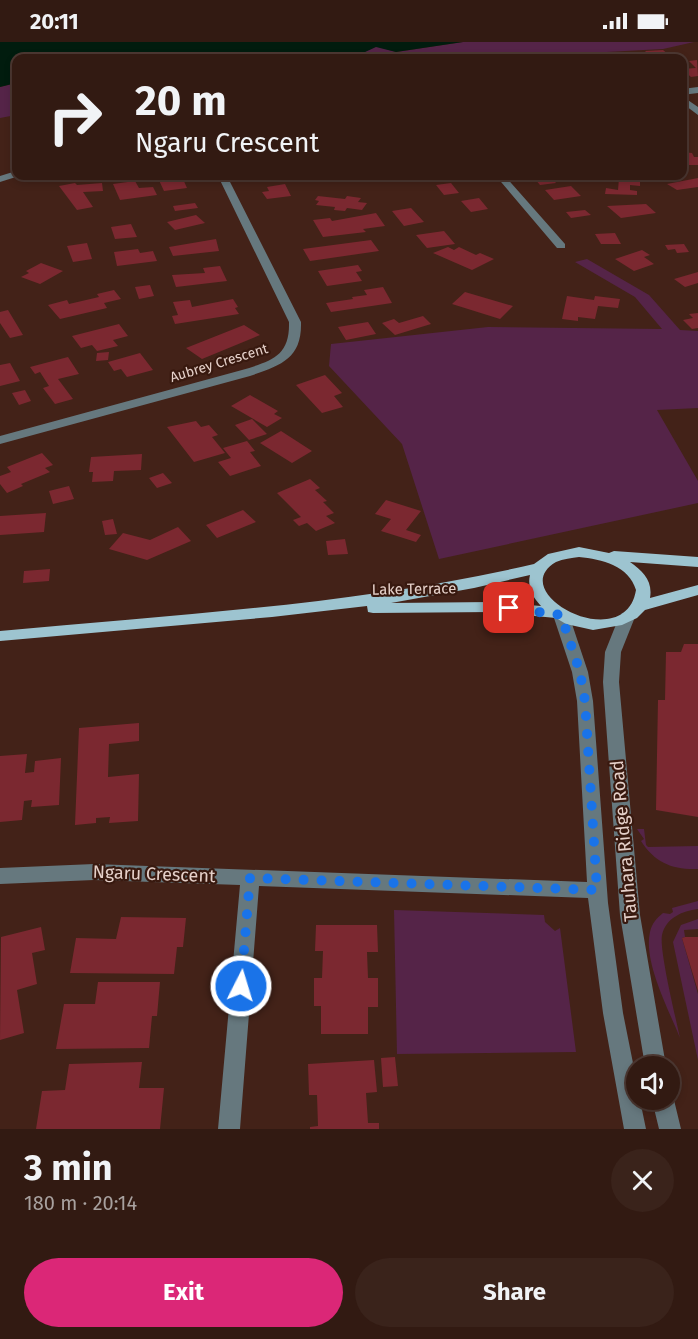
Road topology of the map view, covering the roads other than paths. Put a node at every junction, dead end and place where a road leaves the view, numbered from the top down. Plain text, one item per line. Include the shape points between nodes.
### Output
1 (224, 180) edge
2 (503, 180) edge
3 (561, 246) dead end
4 (0, 440) edge
5 (605, 555) junction
6 (698, 562) edge
7 (540, 567) junction
8 (698, 590) edge
9 (271, 611) junction
10 (633, 612) junction
11 (559, 614) junction
12 (0, 636) edge
13 (0, 876) edge
14 (250, 878) junction
15 (597, 890) junction
16 (654, 1056) edge
17 (665, 1110) edge
18 (229, 1129) edge
19 (635, 1129) edge
20 (670, 1129) edge

1 - 4 street, Aubrey Crescent via 295,321 297,336 292,349 273,364 246,373
2 - 3 street
5 - 6 main road
5 - 7 main road via 563,554
5 - 10 main road via 625,565 640,580 643,596
7 - 9 main road, Lake Terrace via 433,591
7 - 11 main road via 535,578 537,595
8 - 10 main road
9 - 11 main road, Lake Terrace via 481,606
9 - 12 main road, Lake Terrace
10 - 11 main road via 610,623 594,624
10 - 16 street, Tauhara Ridge Road via 613,652 611,682 630,915
11 - 15 street, Tauhara Ridge Road via 580,672 585,701
13 - 14 street, Ngaru Crescent via 75,872
14 - 15 street, Ngaru Crescent
14 - 18 street
15 - 19 street, Tauhara Ridge Road via 613,1013
17 - 20 street

